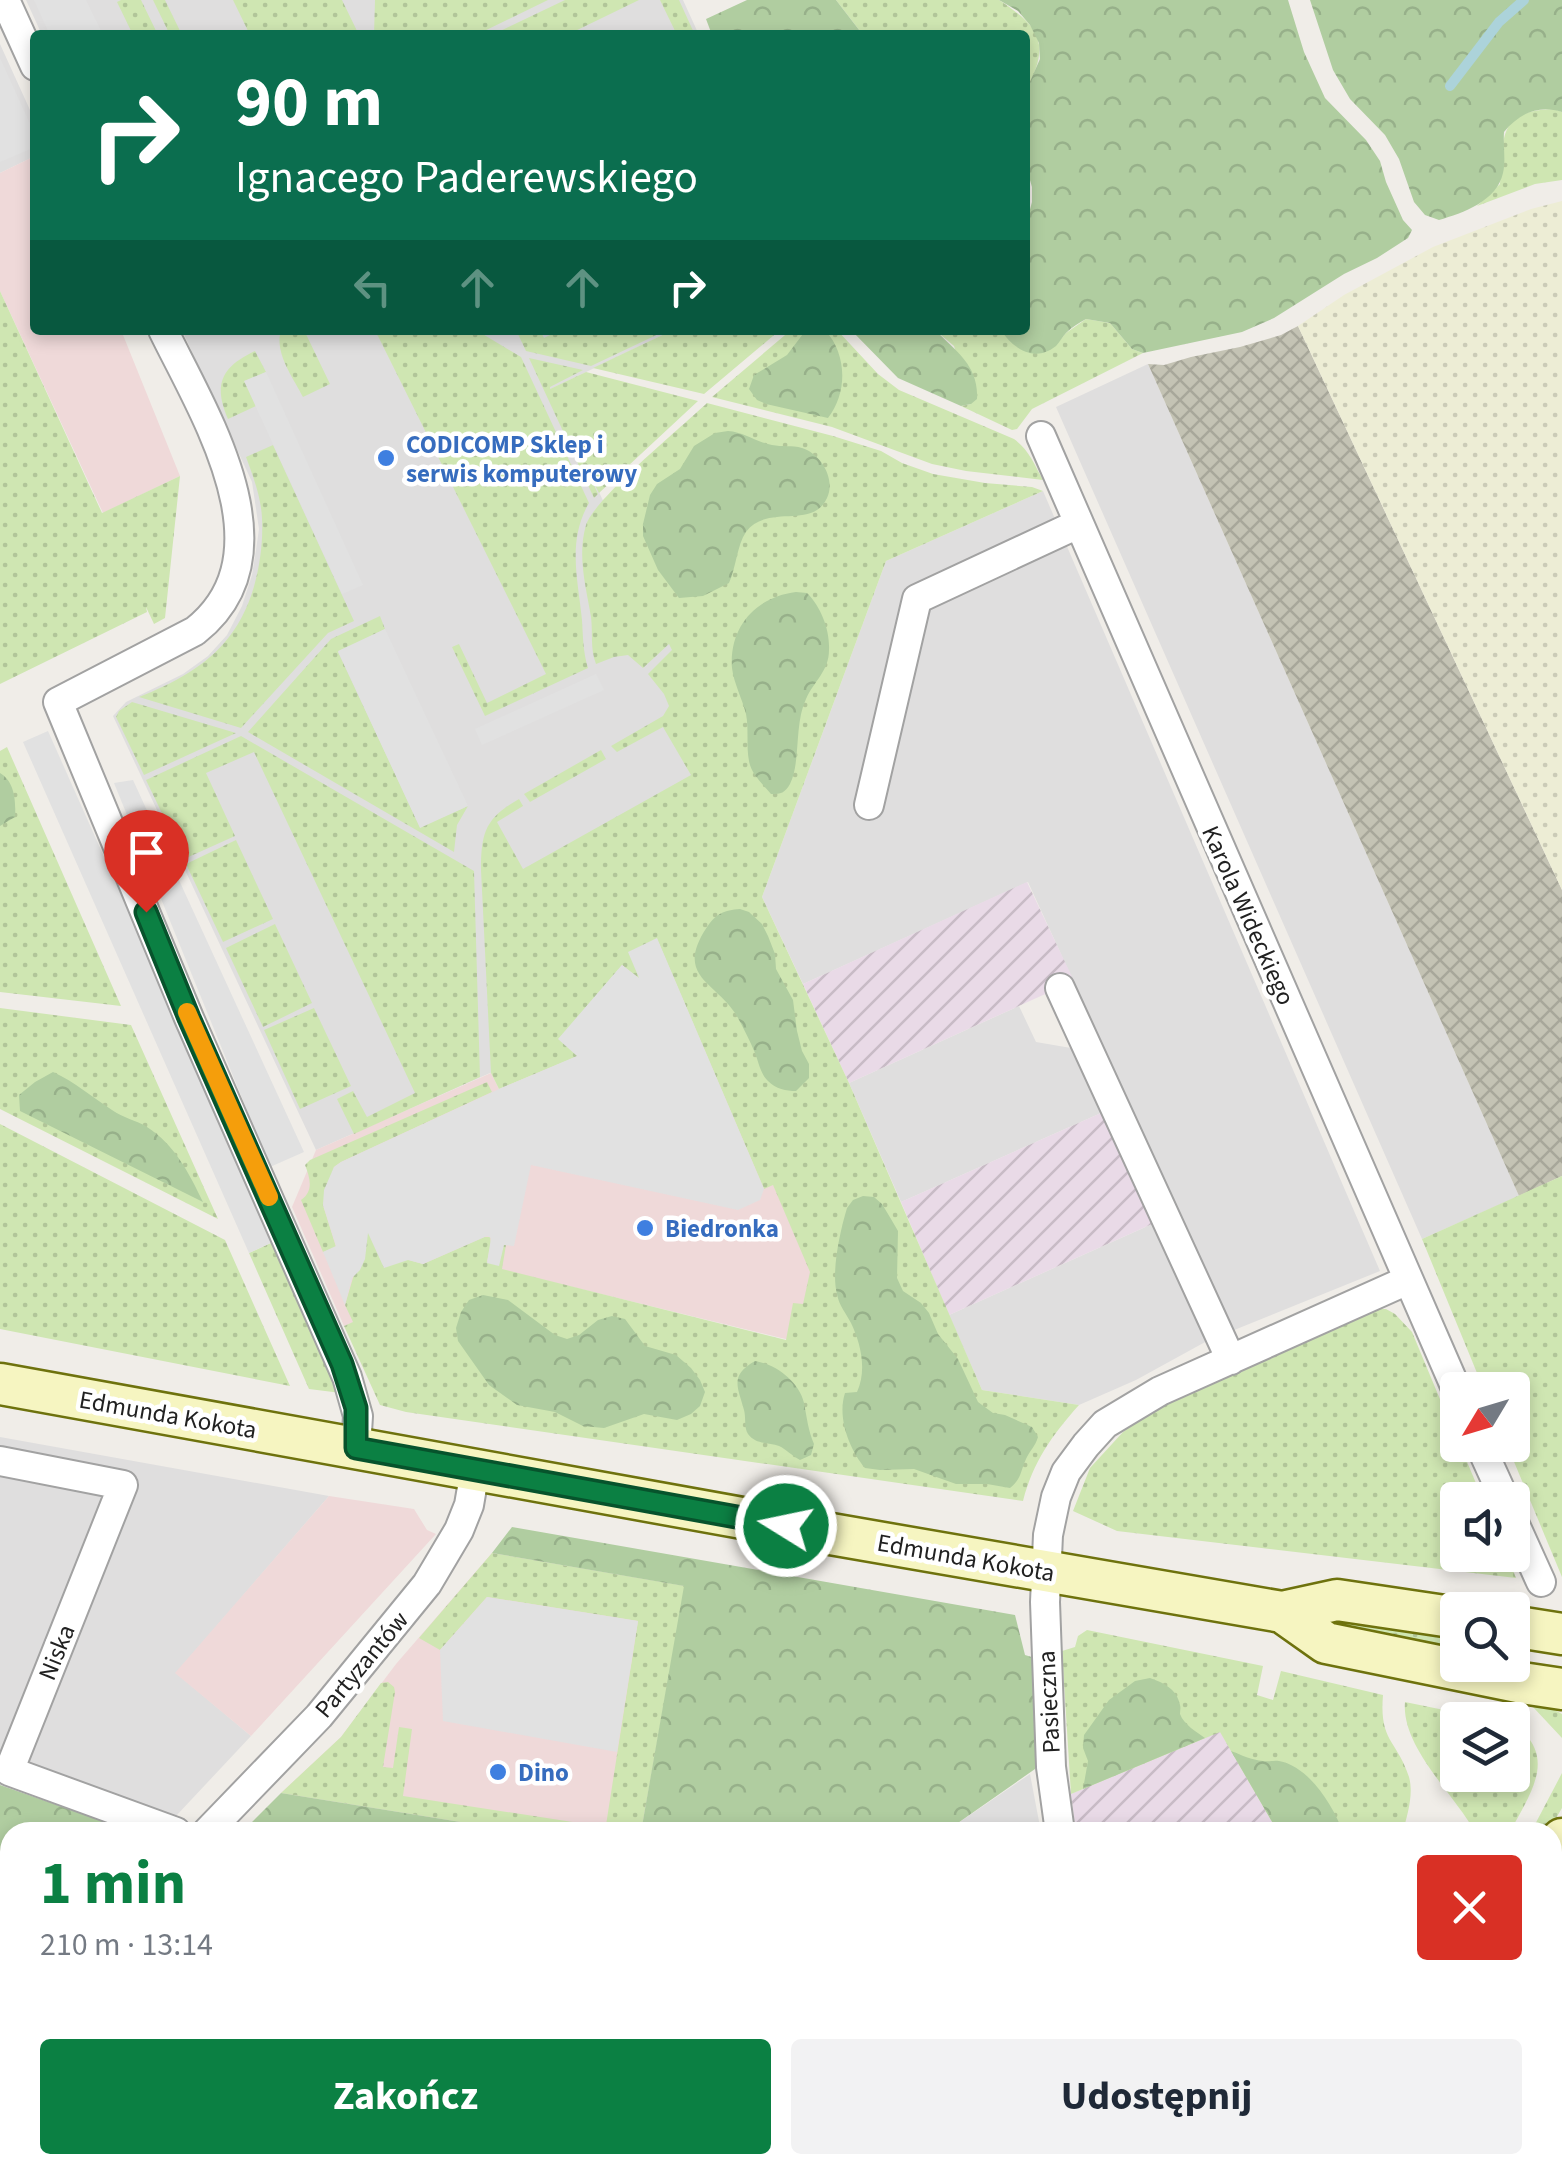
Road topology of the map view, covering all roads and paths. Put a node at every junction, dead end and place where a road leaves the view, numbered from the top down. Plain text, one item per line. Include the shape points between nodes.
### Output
1 (5, 0) edge
2 (30, 55) edge
3 (165, 335) edge
4 (1040, 436) dead end
5 (1078, 524) junction
6 (869, 805) dead end
7 (1060, 988) dead end
8 (1408, 1280) junction
9 (1231, 1360) junction
10 (1449, 1372) edge
11 (0, 1384) edge
12 (356, 1448) junction
13 (0, 1461) edge
14 (475, 1470) junction
15 (1530, 1558) edge
16 (1046, 1571) junction
17 (1541, 1582) dead end
18 (1282, 1612) junction
19 (1440, 1615) edge
20 (1530, 1629) edge
21 (1562, 1634) edge
22 (1562, 1689) edge
23 (149, 1822) edge
24 (217, 1822) edge
25 (1058, 1822) edge

1 - 2 street
3 - 12 street via 228,467 239,517 236,568 212,618 195,631 58,702 342,1364 356,1408
4 - 5 street, Karola Wideckiego
5 - 6 street via 917,599
5 - 8 street, Karola Wideckiego
7 - 9 street
8 - 9 street, Pasieczna
8 - 10 street, Karola Wideckiego
9 - 16 street, Pasieczna via 1120,1414 1086,1445 1056,1497
11 - 12 street, Edmunda Kokota
12 - 14 street, Edmunda Kokota
13 - 23 street, Niska via 124,1485 9,1771
14 - 16 street, Edmunda Kokota
14 - 24 street, Partyzantów via 460,1530 427,1584 319,1716
15 - 17 street
16 - 18 street, Edmunda Kokota
16 - 25 street, Pasieczna via 1050,1767
18 - 19 street, Edmunda Kokota via 1337,1600
18 - 22 street, Edmunda Kokota via 1326,1643
20 - 21 street

